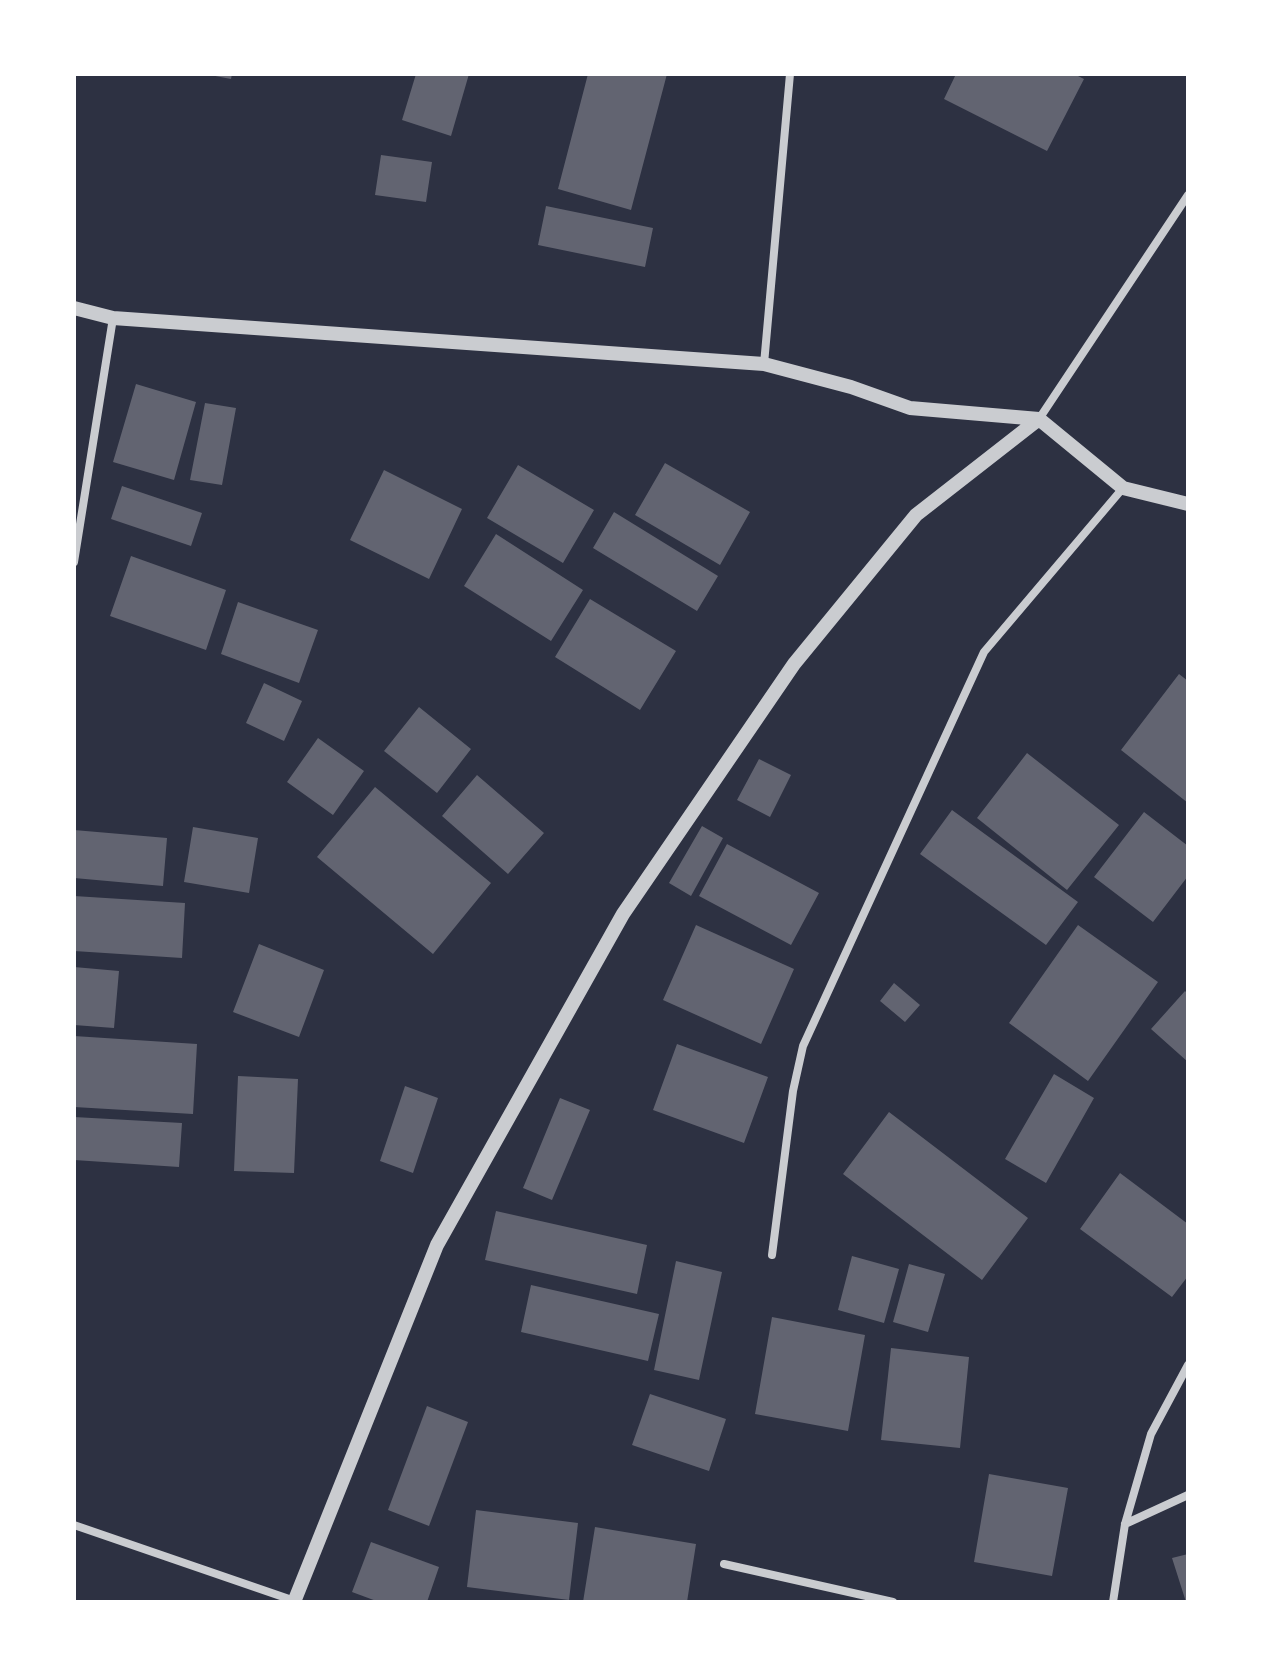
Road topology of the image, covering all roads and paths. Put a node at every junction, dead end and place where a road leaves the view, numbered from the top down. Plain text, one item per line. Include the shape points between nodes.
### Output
1 (790, 74) edge
2 (1188, 195) edge
3 (74, 308) edge
4 (113, 318) junction
5 (764, 364) junction
6 (1039, 419) junction
7 (1123, 488) junction
8 (1188, 504) edge
9 (74, 562) edge
10 (772, 1255) dead end
11 (1188, 1365) edge
12 (1188, 1495) edge
13 (1125, 1524) junction
14 (74, 1525) edge
15 (724, 1564) dead end
16 (295, 1602) edge
17 (893, 1602) edge
18 (1113, 1602) edge

1 - 5 street
2 - 6 street
3 - 4 street
4 - 5 street
4 - 9 street
5 - 6 street via 910,408
6 - 7 street
6 - 16 street via 916,515 794,664 623,914 437,1245
7 - 8 street
7 - 10 street via 984,652 803,1046
11 - 13 street via 1151,1434
12 - 13 street
13 - 18 street
14 - 16 street
15 - 17 street

